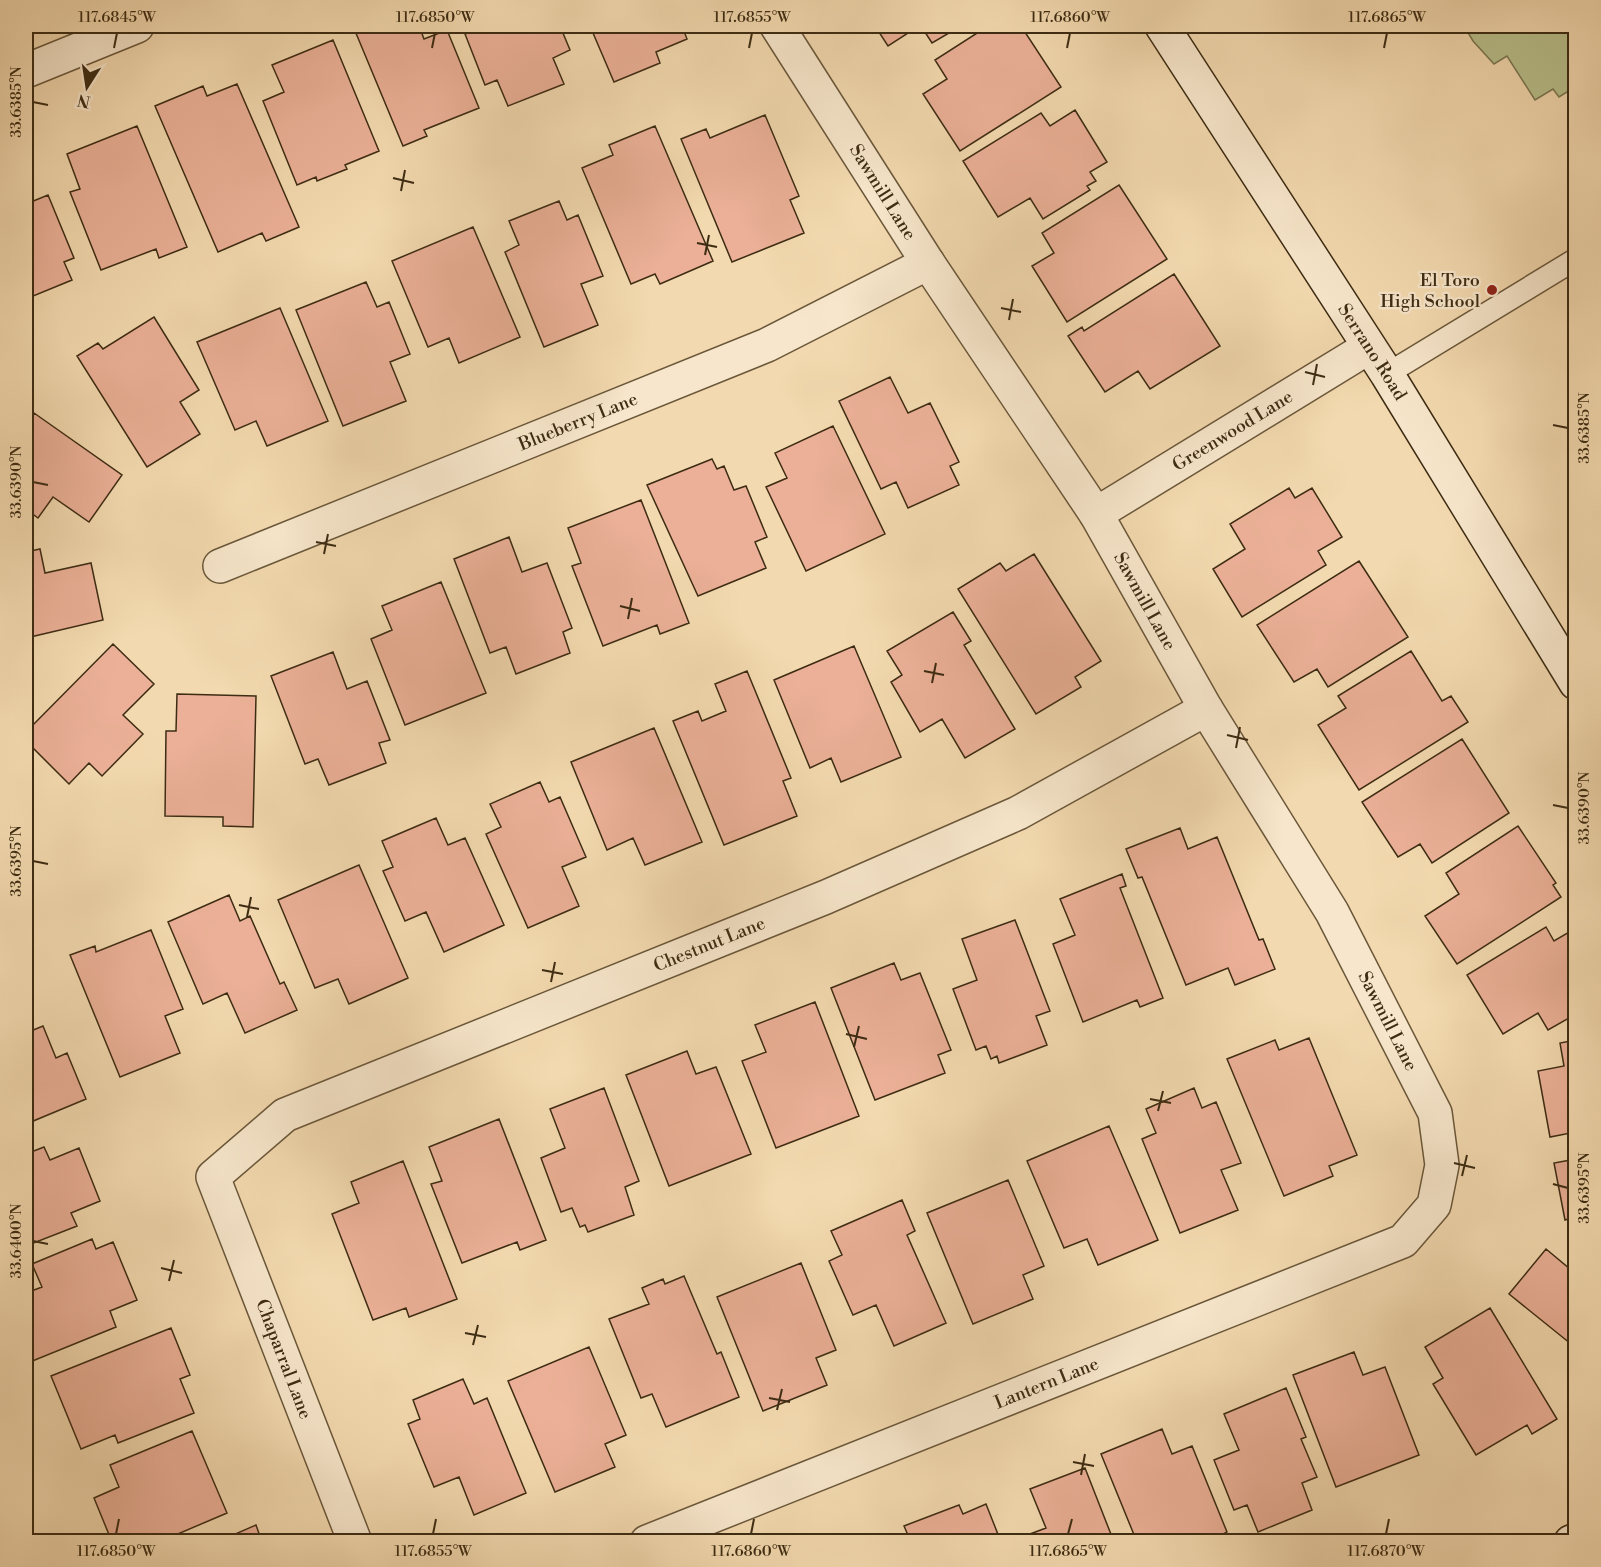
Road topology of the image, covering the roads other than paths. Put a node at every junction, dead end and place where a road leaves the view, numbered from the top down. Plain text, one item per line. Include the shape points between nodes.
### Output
1 (137, 26) edge
2 (777, 26) edge
3 (1162, 26) edge
4 (26, 71) edge
5 (1575, 259) edge
6 (928, 263) junction
7 (1369, 347) junction
8 (1387, 374) junction
9 (1096, 514) junction
10 (220, 566) dead end
11 (1575, 683) edge
12 (1206, 709) junction
13 (213, 1177) joint
14 (1434, 1206) joint
15 (1575, 1540) edge
16 (355, 1542) edge
17 (647, 1542) edge
18 (1571, 1542) edge

1 - 4 street
2 - 6 street, Sawmill Lane
3 - 7 street, Serrano Road
5 - 8 lane
6 - 9 street, Sawmill Lane
6 - 10 street, Blueberry Lane via 767,345
7 - 8 street, Serrano Road
7 - 9 street, Greenwood Lane
8 - 11 street, Serrano Road
9 - 12 street, Sawmill Lane
12 - 13 street, Chestnut Lane via 1018,813 826,897 285,1114
12 - 14 street, Sawmill Lane via 1332,912 1435,1113 1442,1165
13 - 16 street, Chaparral Lane
14 - 17 street, Lantern Lane via 1402,1241
15 - 18 street

